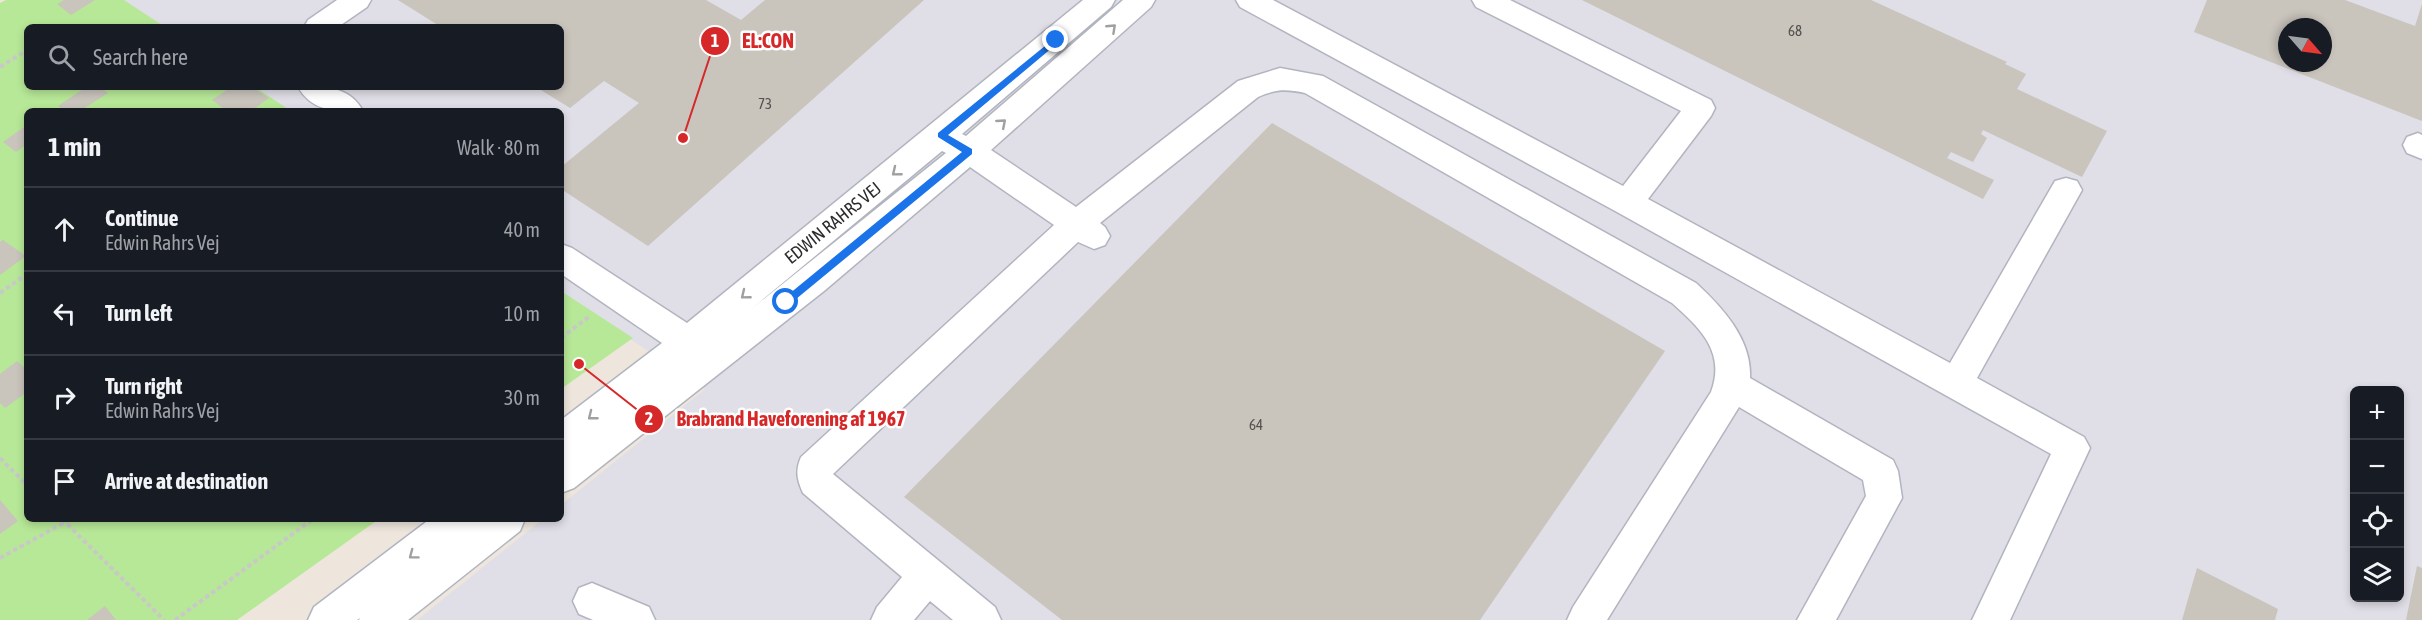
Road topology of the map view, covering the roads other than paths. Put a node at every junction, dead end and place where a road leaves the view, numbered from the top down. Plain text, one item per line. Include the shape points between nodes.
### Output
1 (357, 0) edge
2 (1101, 0) edge
3 (1141, 0) edge
4 (1486, 0) edge
5 (1274, 5) edge
6 (322, 24) edge
7 (317, 90) edge
8 (344, 108) edge
9 (941, 135) junction
10 (968, 152) junction
11 (2066, 190) dead end
12 (1628, 203) junction
13 (1085, 230) junction
14 (564, 259) edge
15 (700, 350) junction
16 (1730, 384) junction
17 (1956, 384) junction
18 (564, 438) edge
19 (564, 474) edge
20 (455, 522) edge
21 (503, 522) edge
22 (928, 575) junction
23 (592, 601) dead end
24 (327, 620) edge
25 (378, 620) edge
26 (636, 620) edge
27 (890, 620) edge
28 (982, 620) edge
29 (1586, 620) edge
30 (1816, 620) edge
31 (1991, 620) edge

1 - 6 street
2 - 9 street, EDWIN RAHRS VEJ
10 -> 3 street, EDWIN RAHRS VEJ
4 - 12 street via 1700,108
5 - 12 street
7 - 8 street
9 - 10 street
9 -> 15 street, EDWIN RAHRS VEJ
10 - 13 street
10 - 15 street, EDWIN RAHRS VEJ via 803,288
11 - 17 street
12 - 17 street
13 - 16 street via 1248,89 1282,77 1313,84 1684,293 1707,313 1723,337 1733,375
13 - 22 street via 814,468 816,482
14 - 15 street
15 -> 18 street, EDWIN RAHRS VEJ
15 - 19 street, EDWIN RAHRS VEJ
16 - 29 street via 1726,398
16 - 30 street via 1880,471 1884,498
17 - 31 street via 2072,448
20 -> 24 street
21 - 25 street
22 - 27 street
22 - 28 street
23 - 26 street

